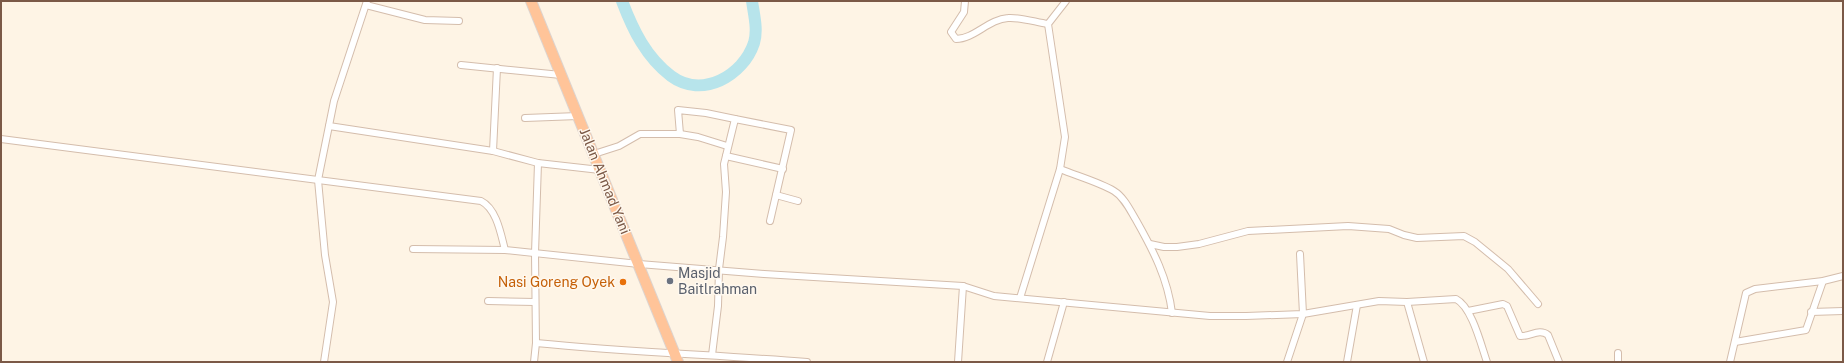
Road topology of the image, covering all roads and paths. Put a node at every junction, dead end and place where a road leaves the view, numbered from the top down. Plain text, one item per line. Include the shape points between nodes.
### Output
1 (531, 1) edge
2 (966, 1) edge
3 (1066, 1) edge
4 (366, 3) edge
5 (459, 21) dead end
6 (1048, 24) junction
7 (461, 65) dead end
8 (497, 68) junction
9 (561, 75) junction
10 (578, 116) junction
11 (525, 118) dead end
12 (735, 119) junction
13 (329, 126) junction
14 (680, 134) junction
15 (1, 139) edge
16 (727, 146) junction
17 (493, 151) junction
18 (594, 154) junction
19 (726, 156) junction
20 (538, 163) junction
21 (783, 169) junction
22 (1060, 169) junction
23 (600, 170) junction
24 (318, 180) junction
25 (776, 195) junction
26 (798, 201) dead end
27 (770, 221) dead end
28 (1150, 244) junction
29 (413, 249) dead end
30 (505, 250) junction
31 (535, 253) junction
32 (1300, 254) dead end
33 (639, 264) junction
34 (719, 269) junction
35 (1843, 276) edge
36 (1823, 281) junction
37 (963, 286) junction
38 (1020, 298) junction
39 (488, 301) dead end
40 (535, 302) junction
41 (1064, 302) junction
42 (1407, 302) junction
43 (1538, 304) dead end
44 (1357, 305) junction
45 (1843, 311) edge
46 (1468, 312) junction
47 (1811, 312) junction
48 (1172, 313) junction
49 (1303, 314) junction
50 (1735, 342) junction
51 (536, 343) junction
52 (674, 352) junction
53 (1618, 353) dead end
54 (712, 355) junction
55 (324, 362) edge
56 (534, 362) edge
57 (678, 362) edge
58 (807, 362) edge
59 (958, 362) edge
60 (1047, 362) edge
61 (1287, 362) edge
62 (1347, 362) edge
63 (1424, 362) edge
64 (1487, 362) edge
65 (1559, 362) edge
66 (1618, 362) edge
67 (1730, 362) edge

1 - 9 highway, Jalan Ahmad Yani
2 - 6 street via 964,12 951,32 956,39 963,39 1007,18
3 - 6 street
4 - 5 street via 425,20
4 - 13 street via 334,100
6 - 22 street via 1065,137
7 - 8 street
8 - 9 street
8 - 17 street
9 - 10 highway, Jalan Ahmad Yani
10 - 11 street
10 - 18 highway, Jalan Ahmad Yani
12 - 14 street via 678,110
12 - 16 street
12 - 21 street via 791,130
13 - 17 street
13 - 24 street
14 - 16 street
14 - 18 street via 640,134 619,146
15 - 24 street
16 - 19 street
17 - 20 street
18 - 23 highway, Jalan Ahmad Yani
19 - 21 street
19 - 34 street via 724,230
20 - 23 street
20 - 31 street
21 - 25 street
22 - 28 street via 1102,184 1116,192
22 - 38 street
23 - 33 highway, Jalan Ahmad Yani
24 - 30 street via 480,201 488,207 498,225
24 - 55 street via 325,255 334,302
25 - 26 street
25 - 27 street
28 - 43 street via 1177,247 1248,231 1348,226 1389,230 1417,238 1464,236 1508,269
28 - 48 street via 1170,295
29 - 30 street
30 - 31 street
31 - 33 street
31 - 40 street
32 - 49 street
33 - 34 street
33 - 52 highway, Jalan Ahmad Yani
34 - 37 street
34 - 54 street via 718,306
35 - 36 street
36 - 47 street
36 - 50 street via 1750,291 1745,296
37 - 38 street via 994,296
37 - 59 street
38 - 41 street
39 - 40 street
40 - 51 street
41 - 48 street
41 - 60 street
42 - 44 street via 1379,301
42 - 46 street via 1456,299 1463,302
42 - 63 street
44 - 49 street
44 - 62 street
45 - 47 street
46 - 64 street
46 - 65 street via 1503,304 1507,306 1520,336 1540,332 1548,334
47 - 50 street via 1806,330
48 - 49 street via 1246,316
49 - 61 street
50 - 67 street
51 - 52 street via 618,351
51 - 56 street
52 - 54 street
52 - 57 highway, Jalan Ahmad Yani
53 - 66 street
54 - 58 street

